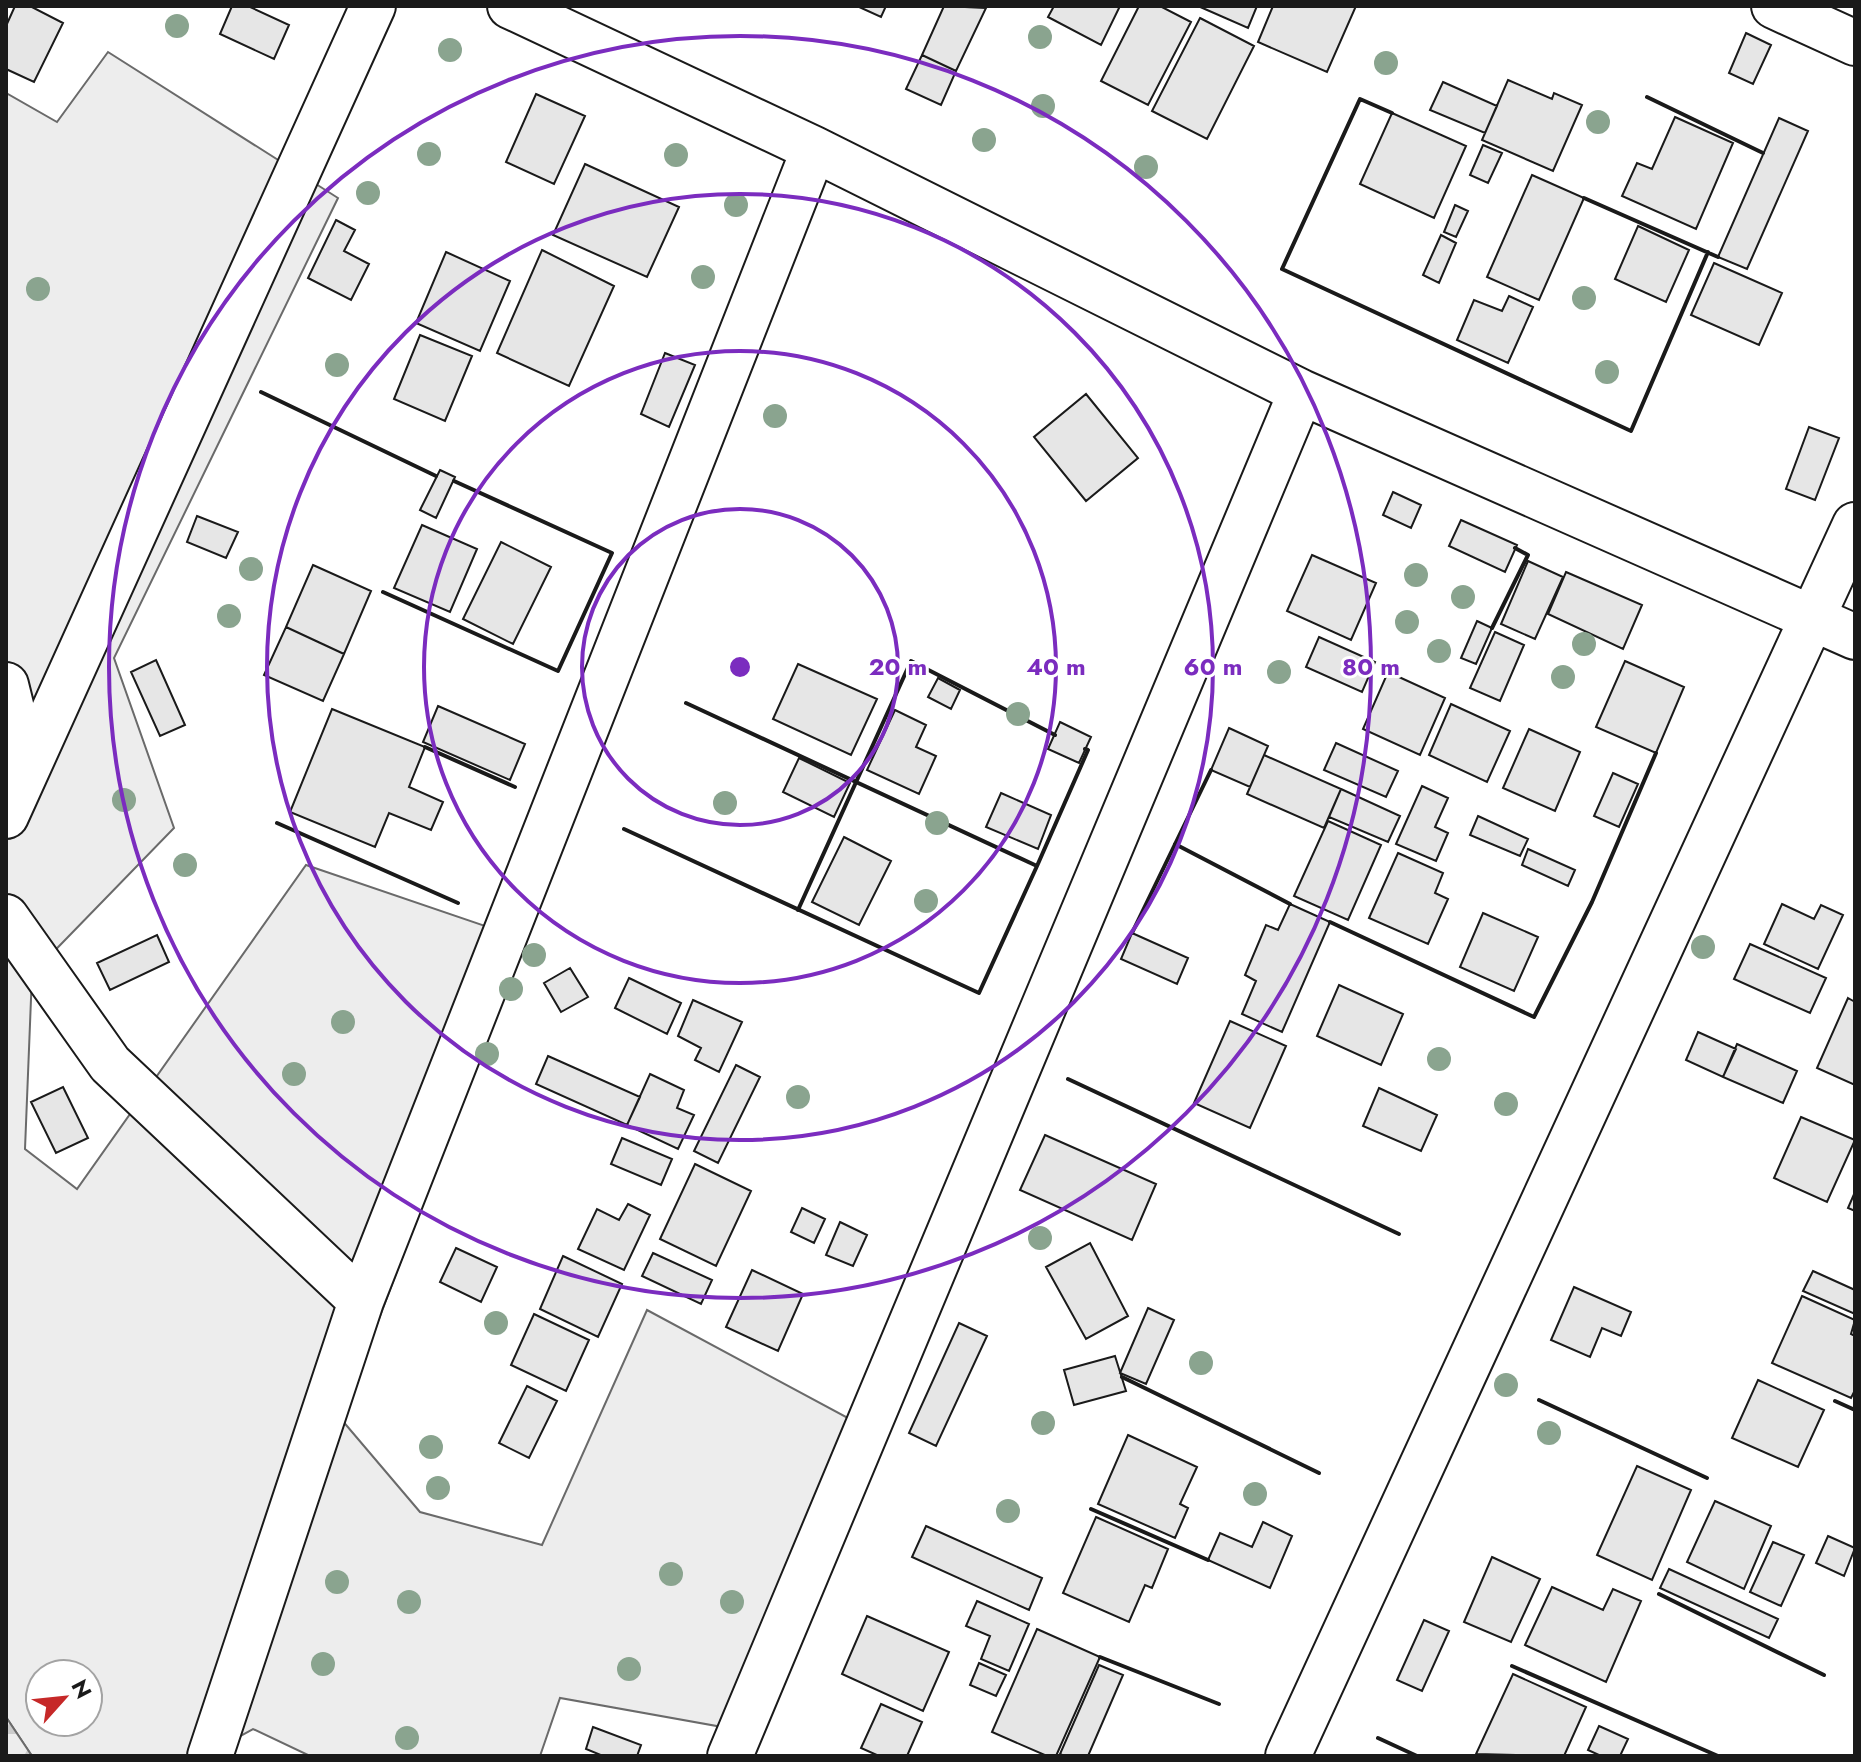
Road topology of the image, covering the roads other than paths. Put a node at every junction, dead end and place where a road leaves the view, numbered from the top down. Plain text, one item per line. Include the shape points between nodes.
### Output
1 (373, 6) edge
2 (510, 6) edge
3 (1774, 6) edge
4 (1855, 43) edge
5 (814, 149) junction
6 (1301, 392) junction
7 (1855, 525) edge
8 (1811, 617) junction
9 (1855, 637) edge
10 (6, 685) edge
11 (27, 770) junction
12 (6, 816) edge
13 (6, 917) edge
14 (361, 1301) junction
15 (210, 1756) edge
16 (730, 1756) edge
17 (1288, 1756) edge

1 - 11 street
2 - 5 street
3 - 4 street
5 - 6 street
5 - 14 street
6 - 8 street
6 - 16 street
7 - 8 street
8 - 9 street
8 - 17 street
10 - 11 street
11 - 12 street
13 - 14 street via 110,1064
14 - 15 street

